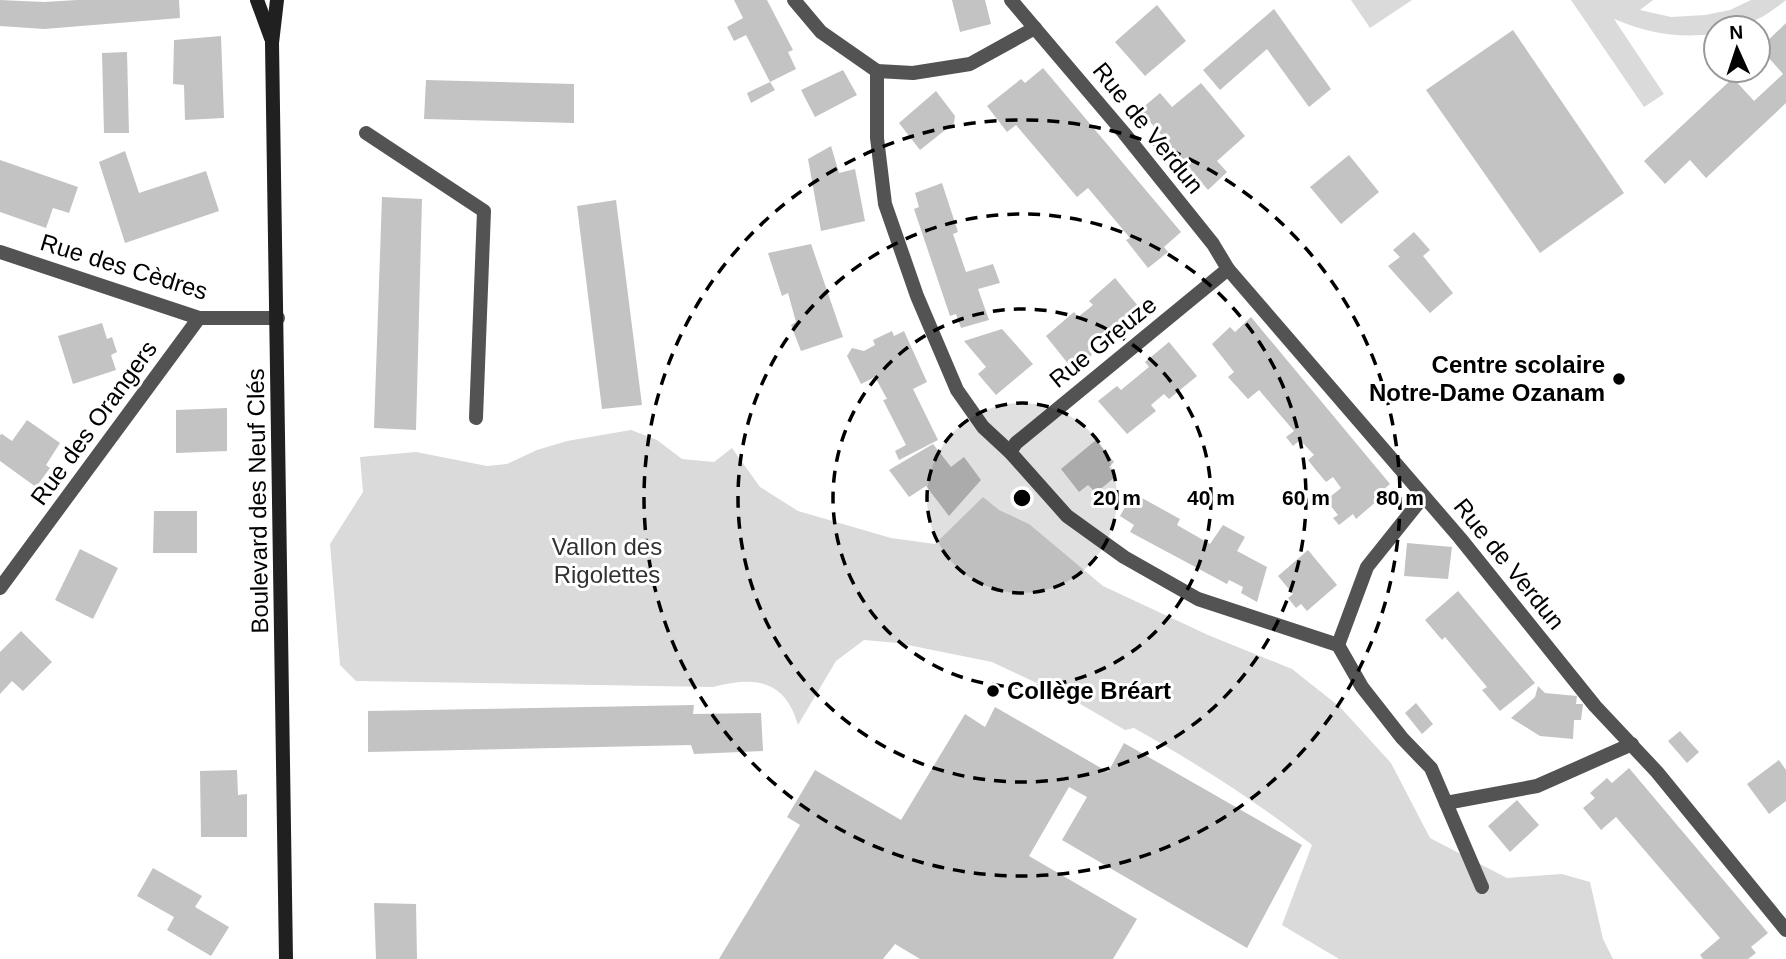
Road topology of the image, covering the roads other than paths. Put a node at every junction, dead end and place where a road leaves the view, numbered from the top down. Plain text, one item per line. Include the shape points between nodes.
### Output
1 (257, 0) edge
2 (277, 0) edge
3 (794, 0) edge
4 (1012, 0) edge
5 (1035, 28) junction
6 (272, 43) junction
7 (877, 71) junction
8 (366, 133) dead end
9 (0, 252) edge
10 (1228, 269) junction
11 (199, 318) junction
12 (278, 318) junction
13 (476, 418) dead end
14 (1010, 452) junction
15 (1423, 497) junction
16 (3, 578) edge
17 (1338, 645) junction
18 (1632, 744) junction
19 (1446, 803) junction
20 (1482, 887) dead end
21 (1786, 930) edge
22 (286, 959) edge

1 - 6 main road, Boulevard des Neuf Clés
2 - 6 main road, Boulevard des Neuf Clés
3 - 7 street via 821,32
4 - 5 street, Rue de Verdun
5 - 7 street via 970,64 913,73
5 - 10 street, Rue de Verdun via 1205,234
6 - 12 main road, Boulevard des Neuf Clés
7 - 14 street via 877,138 885,204 917,296 957,390 983,427
8 - 13 street via 484,211
9 - 11 street, Rue des Cèdres
10 - 14 street, Rue Greuze
10 - 15 street, Rue de Verdun
11 - 12 street, Rue des Cèdres
11 - 16 street, Rue des Orangers
12 - 22 main road, Boulevard des Neuf Clés
14 - 17 street via 1067,516 1124,557 1198,598
15 - 17 street via 1367,567
15 - 18 street, Rue de Verdun via 1595,706
17 - 19 street via 1362,687 1431,768
18 - 19 street via 1537,786
18 - 21 street, Rue de Verdun
19 - 20 street

